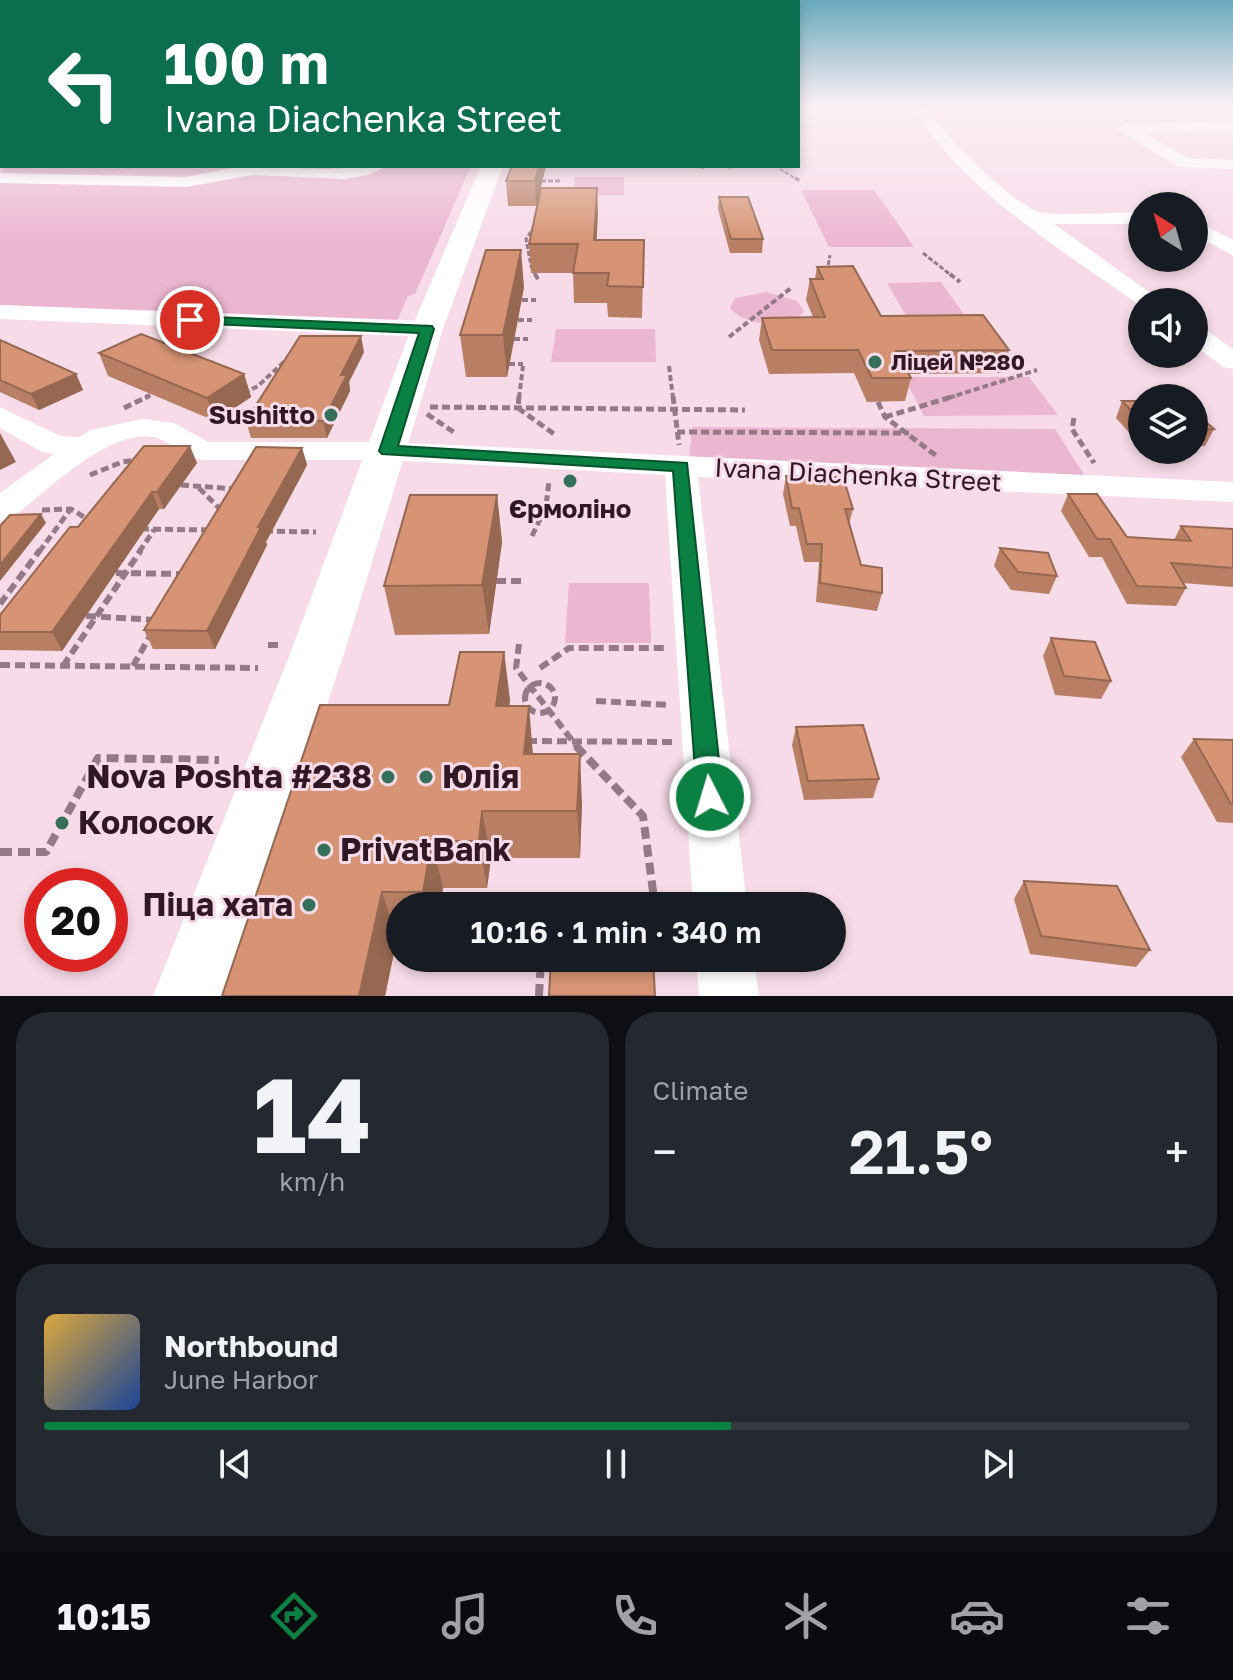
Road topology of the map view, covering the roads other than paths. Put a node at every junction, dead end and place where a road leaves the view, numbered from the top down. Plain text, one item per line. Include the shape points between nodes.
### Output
1 (951, 150) edge
2 (1163, 150) edge
3 (1230, 164) dead end
4 (372, 168) edge
5 (491, 168) edge
6 (237, 169) edge
7 (0, 178) edge
8 (1035, 218) junction
9 (1128, 218) edge
10 (1208, 234) edge
11 (1233, 249) edge
12 (1132, 288) edge
13 (0, 312) edge
14 (43, 314) junction
15 (427, 329) junction
16 (0, 330) edge
17 (1208, 343) edge
18 (1233, 361) edge
19 (0, 416) edge
20 (84, 447) junction
21 (679, 449) junction
22 (388, 451) junction
23 (1233, 492) edge
24 (14, 510) edge
25 (719, 892) edge
26 (726, 972) edge
27 (191, 996) edge
28 (729, 996) edge

1 - 8 street
2 - 3 street via 1185,163
4 - 6 street via 349,174
5 - 15 main road
6 - 7 street via 186,182
8 - 9 street
8 - 12 street
10 - 11 street
13 - 14 street
14 - 15 street
14 - 16 street
15 - 22 main road
17 - 18 street
19 - 20 street via 53,445
20 - 22 street, Ivana Diachenka Street via 121,431 155,427 202,451
20 - 24 street, Ivana Diachenka Street
21 - 22 street, Ivana Diachenka Street
21 - 23 street, Ivana Diachenka Street via 962,481
21 - 25 street
22 - 27 main road
26 - 28 street

